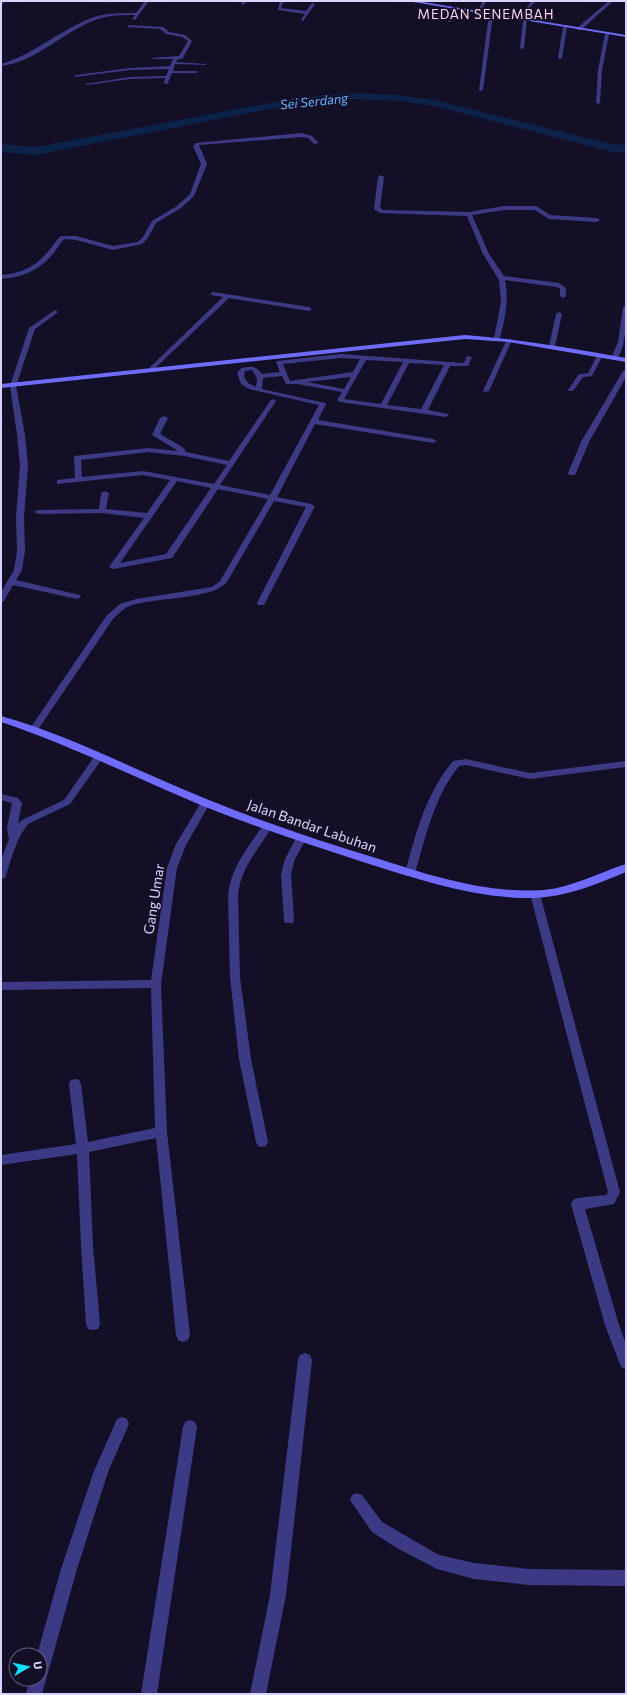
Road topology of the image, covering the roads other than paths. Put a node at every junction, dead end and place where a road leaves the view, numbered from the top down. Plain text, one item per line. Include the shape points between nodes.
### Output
1 (4, 1) edge
2 (147, 1) edge
3 (282, 1) edge
4 (409, 1) edge
5 (486, 1) edge
6 (534, 1) edge
7 (611, 1) edge
8 (1, 4) edge
9 (313, 4) dead end
10 (454, 9) junction
11 (308, 13) junction
12 (477, 13) junction
13 (138, 14) junction
14 (492, 15) junction
15 (517, 19) junction
16 (304, 20) dead end
17 (450, 21) dead end
18 (525, 21) junction
19 (565, 27) junction
20 (579, 29) junction
21 (607, 34) junction
22 (626, 36) edge
23 (522, 48) dead end
24 (181, 57) junction
25 (153, 58) dead end
26 (560, 58) dead end
27 (205, 64) dead end
28 (2, 65) dead end
29 (171, 70) junction
30 (196, 72) dead end
31 (76, 76) dead end
32 (166, 83) dead end
33 (87, 84) dead end
34 (481, 90) dead end
35 (598, 103) dead end
36 (316, 143) dead end
37 (381, 177) dead end
38 (470, 214) junction
39 (597, 220) dead end
40 (1, 277) edge
41 (502, 278) junction
42 (213, 294) dead end
43 (228, 296) junction
44 (563, 296) dead end
45 (626, 307) edge
46 (309, 309) dead end
47 (55, 312) dead end
48 (559, 314) dead end
49 (497, 338) junction
50 (509, 340) junction
51 (552, 346) junction
52 (600, 355) junction
53 (364, 357) junction
54 (469, 357) dead end
55 (614, 358) junction
56 (251, 359) junction
57 (626, 360) edge
58 (240, 361) junction
59 (407, 361) junction
60 (448, 364) junction
61 (243, 368) junction
62 (254, 368) junction
63 (149, 371) junction
64 (626, 371) edge
65 (284, 374) junction
66 (356, 374) junction
67 (260, 376) junction
68 (300, 382) junction
69 (1, 386) edge
70 (13, 386) junction
71 (258, 390) junction
72 (571, 390) dead end
73 (346, 391) junction
74 (486, 391) dead end
75 (273, 401) dead end
76 (383, 406) junction
77 (424, 411) junction
78 (446, 415) dead end
79 (164, 418) dead end
80 (314, 422) junction
81 (156, 435) junction
82 (434, 441) dead end
83 (148, 450) junction
84 (184, 454) junction
85 (230, 463) junction
86 (572, 473) dead end
87 (174, 479) junction
88 (79, 480) junction
89 (60, 482) dead end
90 (215, 486) junction
91 (105, 493) dead end
92 (272, 498) junction
93 (102, 511) junction
94 (38, 512) dead end
95 (148, 516) junction
96 (12, 582) junction
97 (77, 597) dead end
98 (1, 599) edge
99 (261, 603) dead end
100 (1, 719) edge
101 (34, 730) junction
102 (99, 756) junction
103 (626, 764) edge
104 (1, 797) edge
105 (205, 803) junction
106 (267, 827) junction
107 (14, 839) junction
108 (301, 839) junction
109 (626, 868) edge
110 (410, 873) junction
111 (1, 875) edge
112 (535, 894) junction
113 (289, 920) dead end
114 (156, 984) junction
115 (1, 986) edge
116 (74, 1084) dead end
117 (161, 1132) junction
118 (262, 1142) dead end
119 (82, 1148) junction
120 (1, 1160) edge
121 (93, 1324) dead end
122 (183, 1335) dead end
123 (305, 1360) dead end
124 (626, 1362) edge
125 (122, 1424) dead end
126 (190, 1427) dead end
127 (357, 1500) dead end
128 (626, 1578) edge
129 (47, 1647) edge
130 (150, 1694) edge
131 (258, 1694) edge

1 - 8 street
2 - 13 street
3 - 11 street via 279,9
4 - 10 main road
5 - 12 street
6 - 15 street
7 - 20 street
9 - 11 street
10 - 12 main road
10 - 17 street
11 - 16 street
12 - 14 main road
13 - 24 street via 128,27 161,28 168,33 188,38 190,41
13 - 28 street via 111,15 90,20 23,58
14 - 15 main road
14 - 34 street
15 - 18 main road
18 - 19 main road
18 - 23 street
19 - 20 main road
19 - 26 street
20 - 21 main road
21 - 22 main road
21 - 35 street via 600,70
24 - 25 street
24 - 29 street via 175,59
27 - 29 street
29 - 30 street
29 - 31 street via 130,69
29 - 32 street
29 - 33 street
36 - 40 street via 310,137 302,135 198,144 196,146 204,167 192,196 154,222 146,238 140,243 124,248 113,248 63,237 43,262 32,271
37 - 38 street via 377,209 380,211
38 - 39 street via 504,208 536,208 549,217
38 - 41 street via 489,260
41 - 44 street via 559,285 563,288
41 - 49 street via 504,290
42 - 43 street
43 - 46 street
43 - 63 street
45 - 55 street via 621,342
47 - 70 street via 32,328
48 - 51 street
49 - 50 main road
49 - 56 main road via 465,337
50 - 51 main road
50 - 74 street
51 - 52 main road
52 - 55 main road
52 - 72 street via 591,374 581,375
53 - 59 street
53 - 65 street via 341,356 279,362
53 - 66 street
54 - 60 street via 466,365
55 - 57 main road
56 - 58 main road
56 - 62 street
58 - 61 street
58 - 63 main road
59 - 60 street
59 - 76 street
60 - 77 street
61 - 62 street
61 - 71 street via 240,378 243,384
62 - 67 street
63 - 70 main road
64 - 86 street via 585,442
65 - 67 street
65 - 68 street via 288,383
66 - 68 street
66 - 73 street
67 - 71 street
68 - 73 street
69 - 70 main road
70 - 96 street via 24,466 20,517 21,551 18,570
71 - 80 street via 323,404
73 - 76 street via 340,400
75 - 85 street
76 - 77 street
77 - 78 street
79 - 81 street
80 - 82 street
80 - 92 street
81 - 83 street
81 - 84 street
83 - 84 street
83 - 88 street via 77,458
84 - 85 street
85 - 90 street
87 - 88 street via 143,473
87 - 90 street
87 - 95 street
88 - 89 street
90 - 92 street
90 - 95 street via 169,556 113,567
91 - 93 street
92 - 99 street via 312,506
92 - 101 street via 223,582 214,589 139,601 123,606 110,617
93 - 94 street
93 - 95 street
96 - 97 street
96 - 98 street
100 - 101 main road, Jalan Bandar Labuhan
101 - 102 main road, Jalan Bandar Labuhan
102 - 105 main road, Jalan Bandar Labuhan
102 - 107 street via 67,802 25,822
103 - 110 street via 530,776 466,762 456,763 445,778 430,809
104 - 107 street via 15,800 17,803 12,828
105 - 106 main road, Jalan Bandar Labuhan
105 - 114 street, Gang Umar via 181,844 172,868
106 - 108 main road, Jalan Bandar Labuhan
106 - 118 street via 235,879 232,900 235,977 245,1059
107 - 111 street
108 - 110 main road, Jalan Bandar Labuhan
108 - 113 street via 290,859 286,874
109 - 112 main road, Jalan Bandar Labuhan via 564,890
110 - 112 main road, Jalan Bandar Labuhan via 468,888
112 - 124 street via 614,1192 610,1200 577,1204 612,1325
114 - 115 street
114 - 117 street, Gang Umar
116 - 119 street
117 - 119 street
117 - 122 street, Gang Umar
119 - 120 street
119 - 121 street
123 - 131 street via 278,1595
125 - 129 street via 100,1471
126 - 130 street
127 - 128 street via 377,1528 437,1562 474,1570 530,1577

